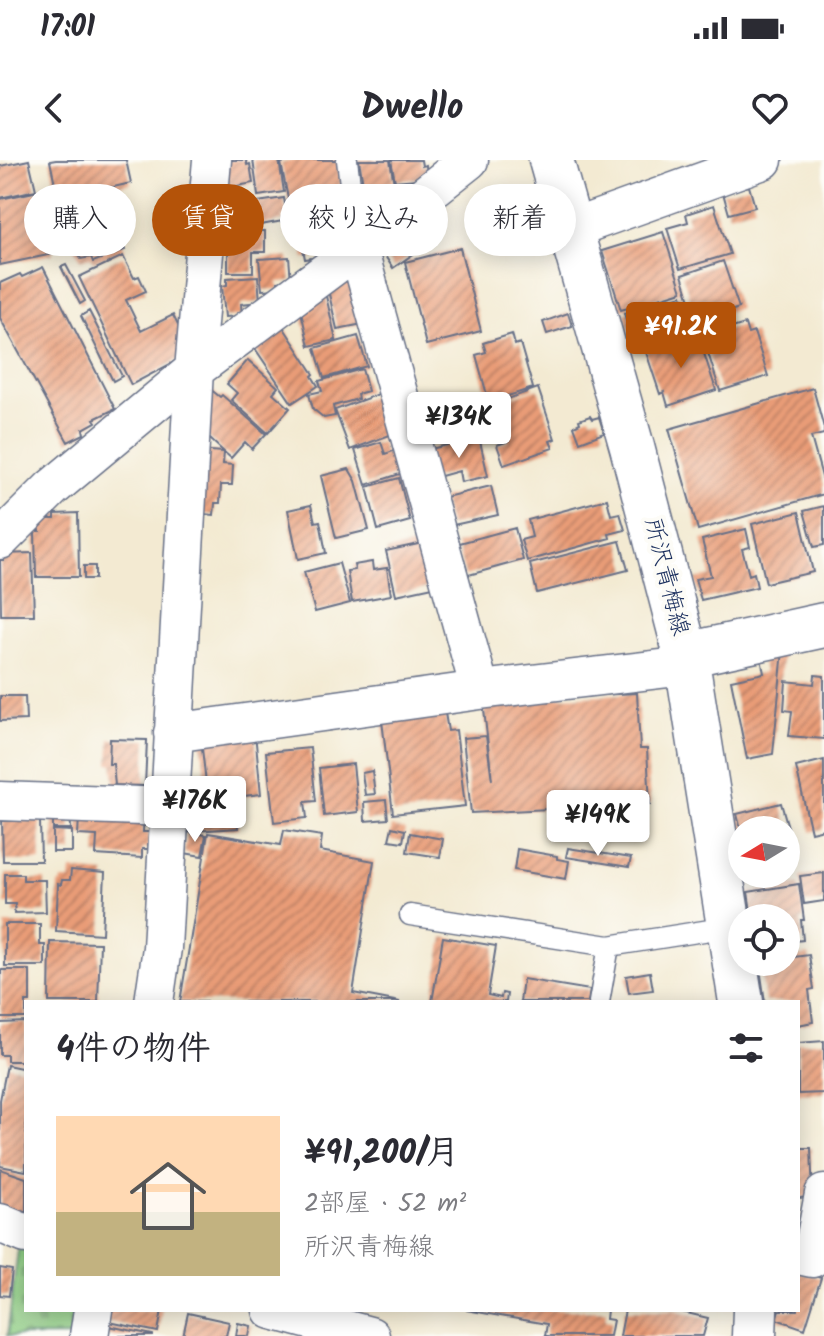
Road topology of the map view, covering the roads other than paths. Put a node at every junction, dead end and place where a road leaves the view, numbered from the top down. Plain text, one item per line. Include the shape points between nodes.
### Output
1 (212, 160) edge
2 (347, 160) edge
3 (469, 160) edge
4 (551, 160) edge
5 (763, 160) edge
6 (350, 184) edge
7 (439, 184) edge
8 (558, 184) edge
9 (576, 227) edge
10 (576, 247) edge
11 (347, 256) edge
12 (360, 256) edge
13 (194, 370) junction
14 (2, 529) edge
15 (824, 625) edge
16 (686, 655) junction
17 (480, 690) junction
18 (173, 733) junction
19 (0, 801) edge
20 (169, 807) junction
21 (410, 915) dead end
22 (728, 921) edge
23 (728, 927) edge
24 (609, 946) junction
25 (737, 976) edge
26 (154, 1000) edge
27 (599, 1000) edge
28 (741, 1000) edge
29 (824, 1194) edge
30 (0, 1223) edge
31 (24, 1233) edge
32 (800, 1255) edge
33 (93, 1312) edge
34 (280, 1312) edge
35 (755, 1312) edge
36 (89, 1336) edge
37 (370, 1336) edge
38 (754, 1336) edge

1 - 13 street
2 - 6 lane
3 - 7 street
4 - 8 main road, 所沢青梅線
5 - 9 street
10 - 16 main road, 所沢青梅線
11 - 13 street
12 - 17 street
13 - 14 street
13 - 18 street
15 - 16 main road
16 - 17 street via 669,668
16 - 22 main road, 所沢青梅線
17 - 18 street
18 - 20 street
19 - 20 street
20 - 26 street
21 - 24 lane
23 - 24 lane
24 - 27 lane
25 - 28 main road, 所沢青梅線
29 - 32 street via 812,1258
30 - 31 street
33 - 36 street
34 - 37 street
35 - 38 main road

